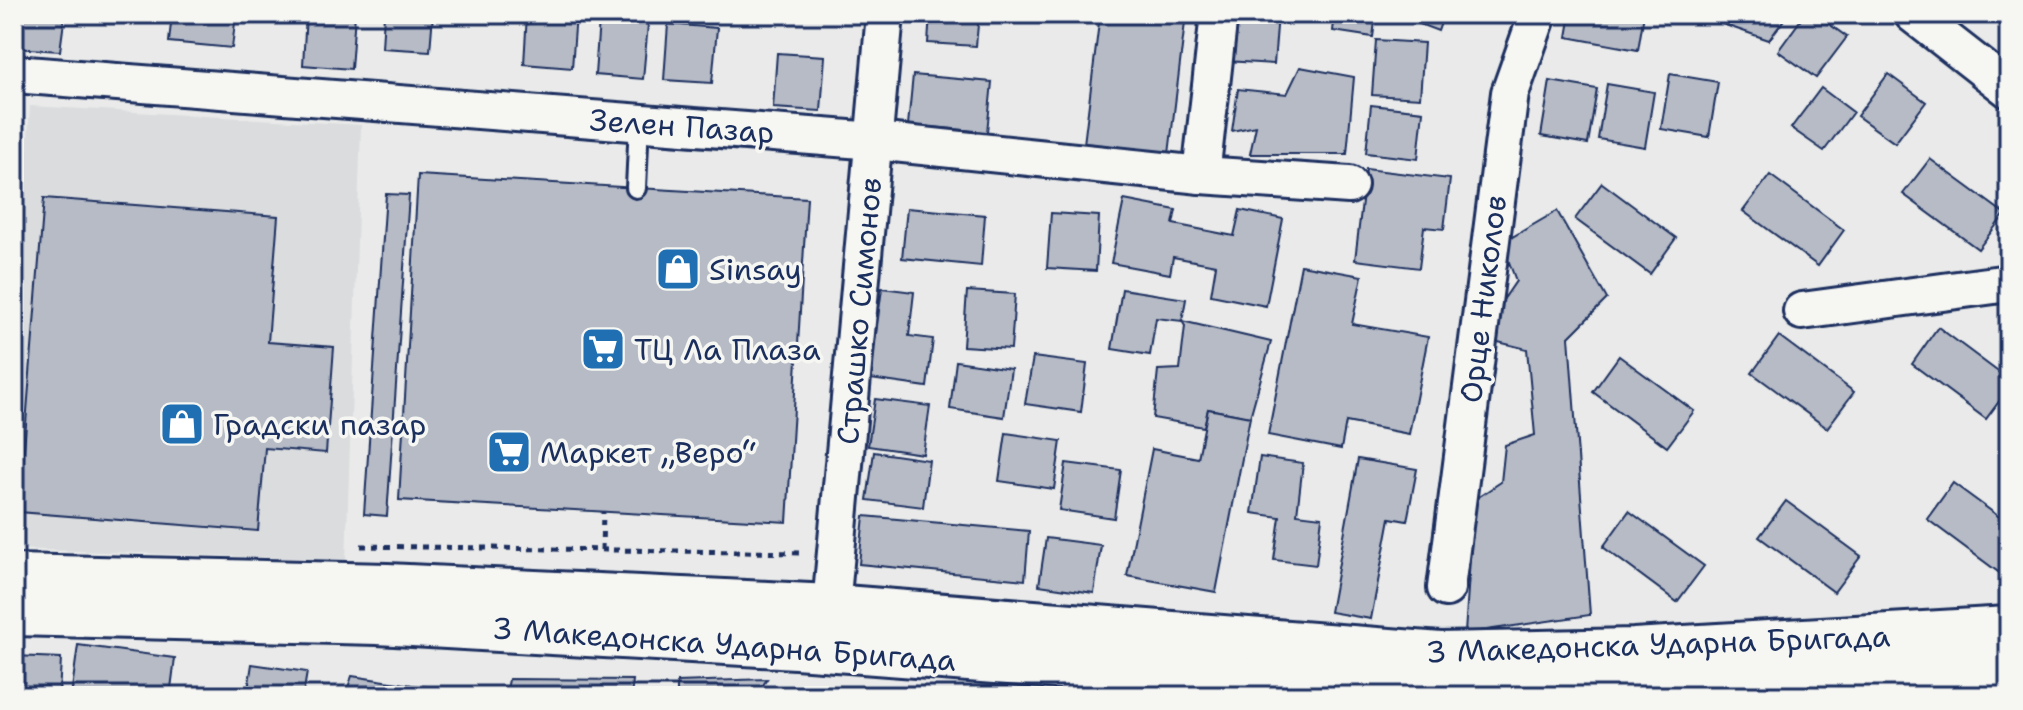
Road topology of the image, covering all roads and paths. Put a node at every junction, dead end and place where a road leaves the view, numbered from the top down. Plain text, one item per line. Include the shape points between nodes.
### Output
1 (885, 14) edge
2 (1219, 14) edge
3 (1538, 14) edge
4 (1913, 14) edge
5 (14, 74) edge
6 (2009, 89) edge
7 (639, 122) junction
8 (875, 141) junction
9 (1201, 175) junction
10 (1349, 185) dead end
11 (636, 188) dead end
12 (2009, 283) edge
13 (1802, 311) dead end
14 (603, 512) dead end
15 (348, 546) dead end
16 (602, 550) junction
17 (836, 553) junction
18 (14, 577) edge
19 (1446, 588) dead end
20 (831, 607) junction
21 (14, 613) edge
22 (2009, 629) edge
23 (2009, 667) edge
24 (1123, 672) junction
25 (1769, 688) edge
26 (1254, 689) edge
27 (1165, 696) edge

1 - 8 street, Страшко Симонов
2 - 9 street
3 - 19 street, Орце Николов via 1510,93
4 - 6 street
5 - 7 street, Зелен Пазар
7 - 8 street, Зелен Пазар
7 - 11 lane
8 - 9 street, Зелен Пазар
8 - 17 street, Страшко Симонов
9 - 10 street, Зелен Пазар
12 - 13 street
14 - 16 path
15 - 16 path
16 - 17 path
17 - 20 street, Страшко Симонов
18 - 20 street, 3 Македонска Ударна Бригада via 387,586
20 - 22 street, 3 Македонска Ударна Бригада via 1440,655 1634,651
21 - 24 street, 3 Македонска Ударна Бригада via 378,622 796,646
23 - 25 street, 3 Македонска Ударна Бригада
24 - 26 street, 3 Македонска Ударна Бригада
24 - 27 street
25 - 26 street, 3 Македонска Ударна Бригада via 1428,694

